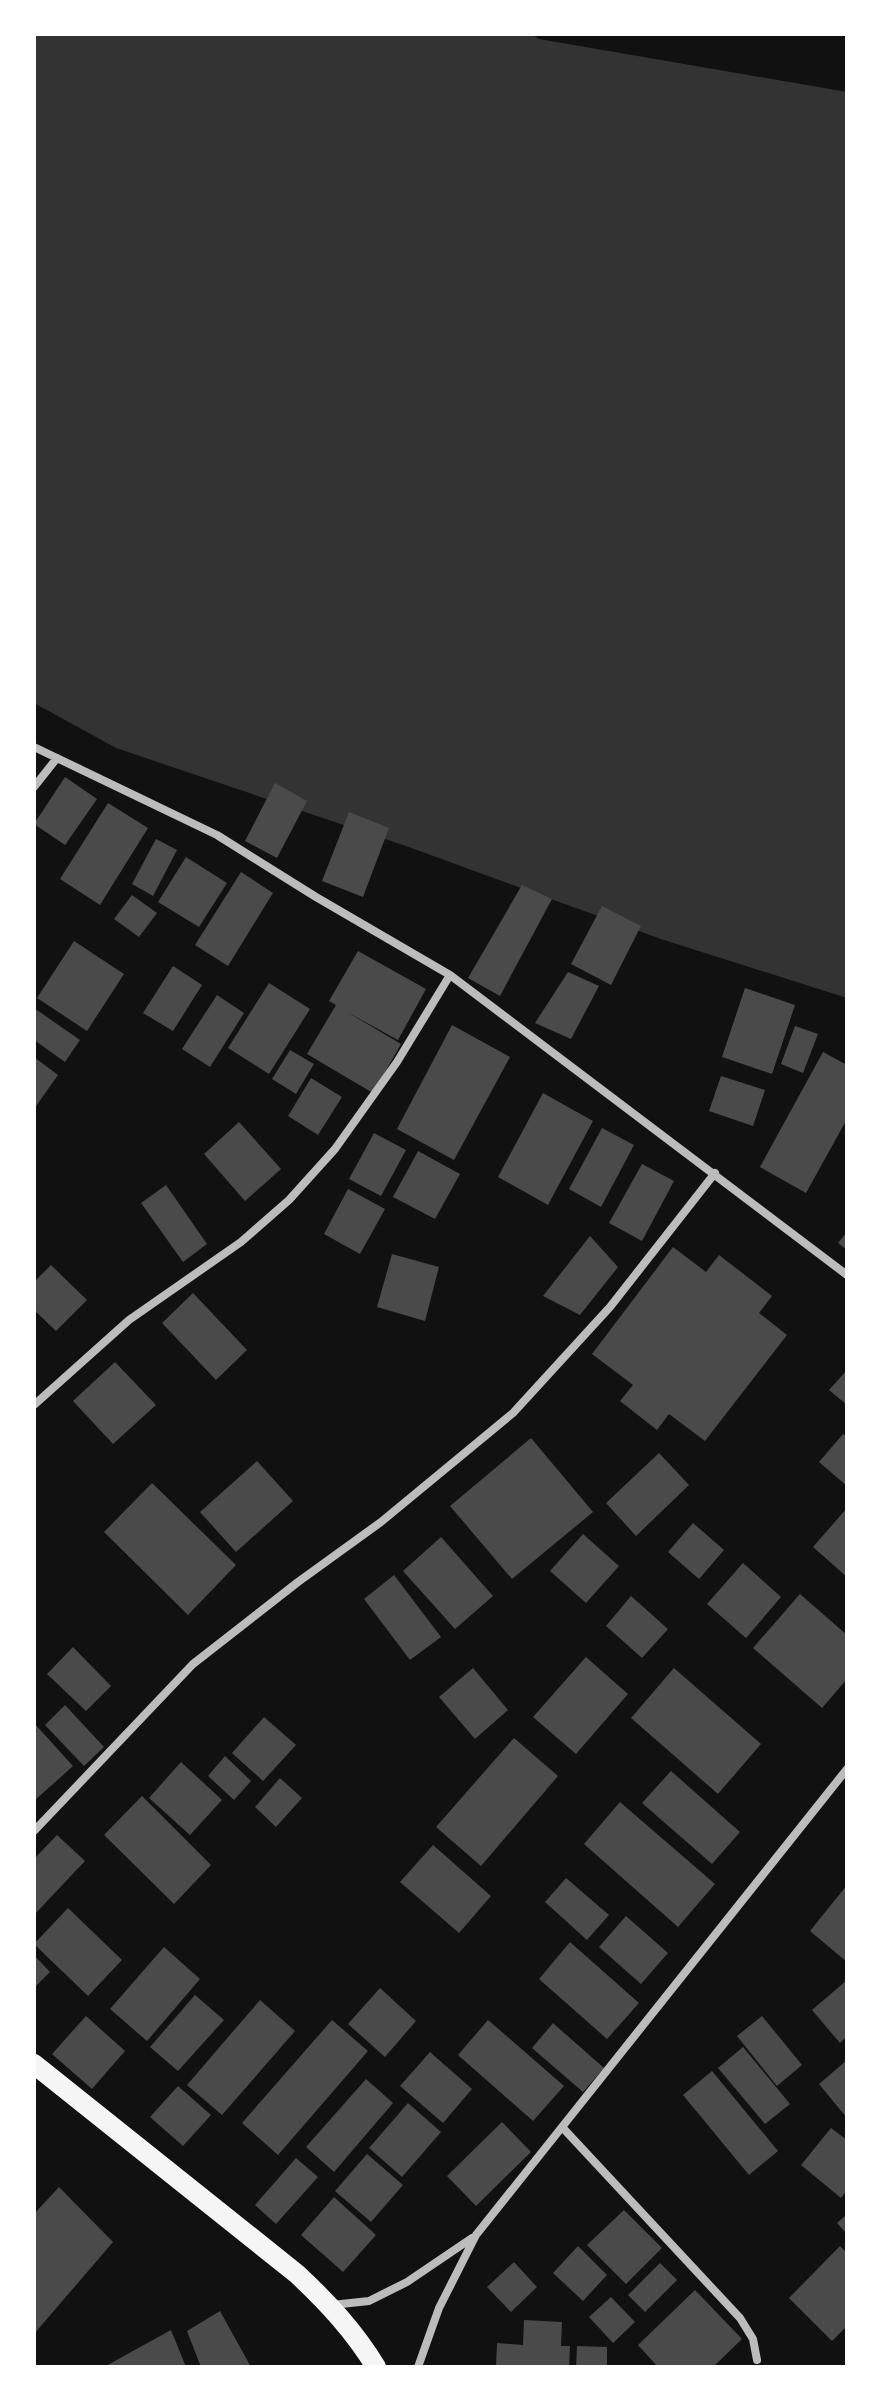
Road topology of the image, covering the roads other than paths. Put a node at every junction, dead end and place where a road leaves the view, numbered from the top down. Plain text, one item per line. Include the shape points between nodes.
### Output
1 (34, 747) edge
2 (57, 758) junction
3 (34, 787) edge
4 (450, 975) junction
5 (715, 1173) junction
6 (847, 1275) edge
7 (34, 1405) edge
8 (847, 1769) edge
9 (34, 1831) edge
10 (34, 2064) edge
11 (562, 2127) junction
12 (476, 2235) junction
13 (331, 2305) junction
14 (757, 2360) dead end
15 (376, 2367) edge
16 (418, 2367) edge

1 - 2 street
2 - 3 street
2 - 4 street via 217,835
4 - 5 street
4 - 7 street via 335,1149 289,1200 241,1242 129,1320
5 - 6 street
5 - 9 street via 610,1307 513,1413 381,1522 193,1664
8 - 11 street
10 - 13 main road
11 - 12 street
11 - 14 street via 740,2318 753,2339
12 - 13 street via 369,2301
12 - 16 street via 439,2308
13 - 15 main road

